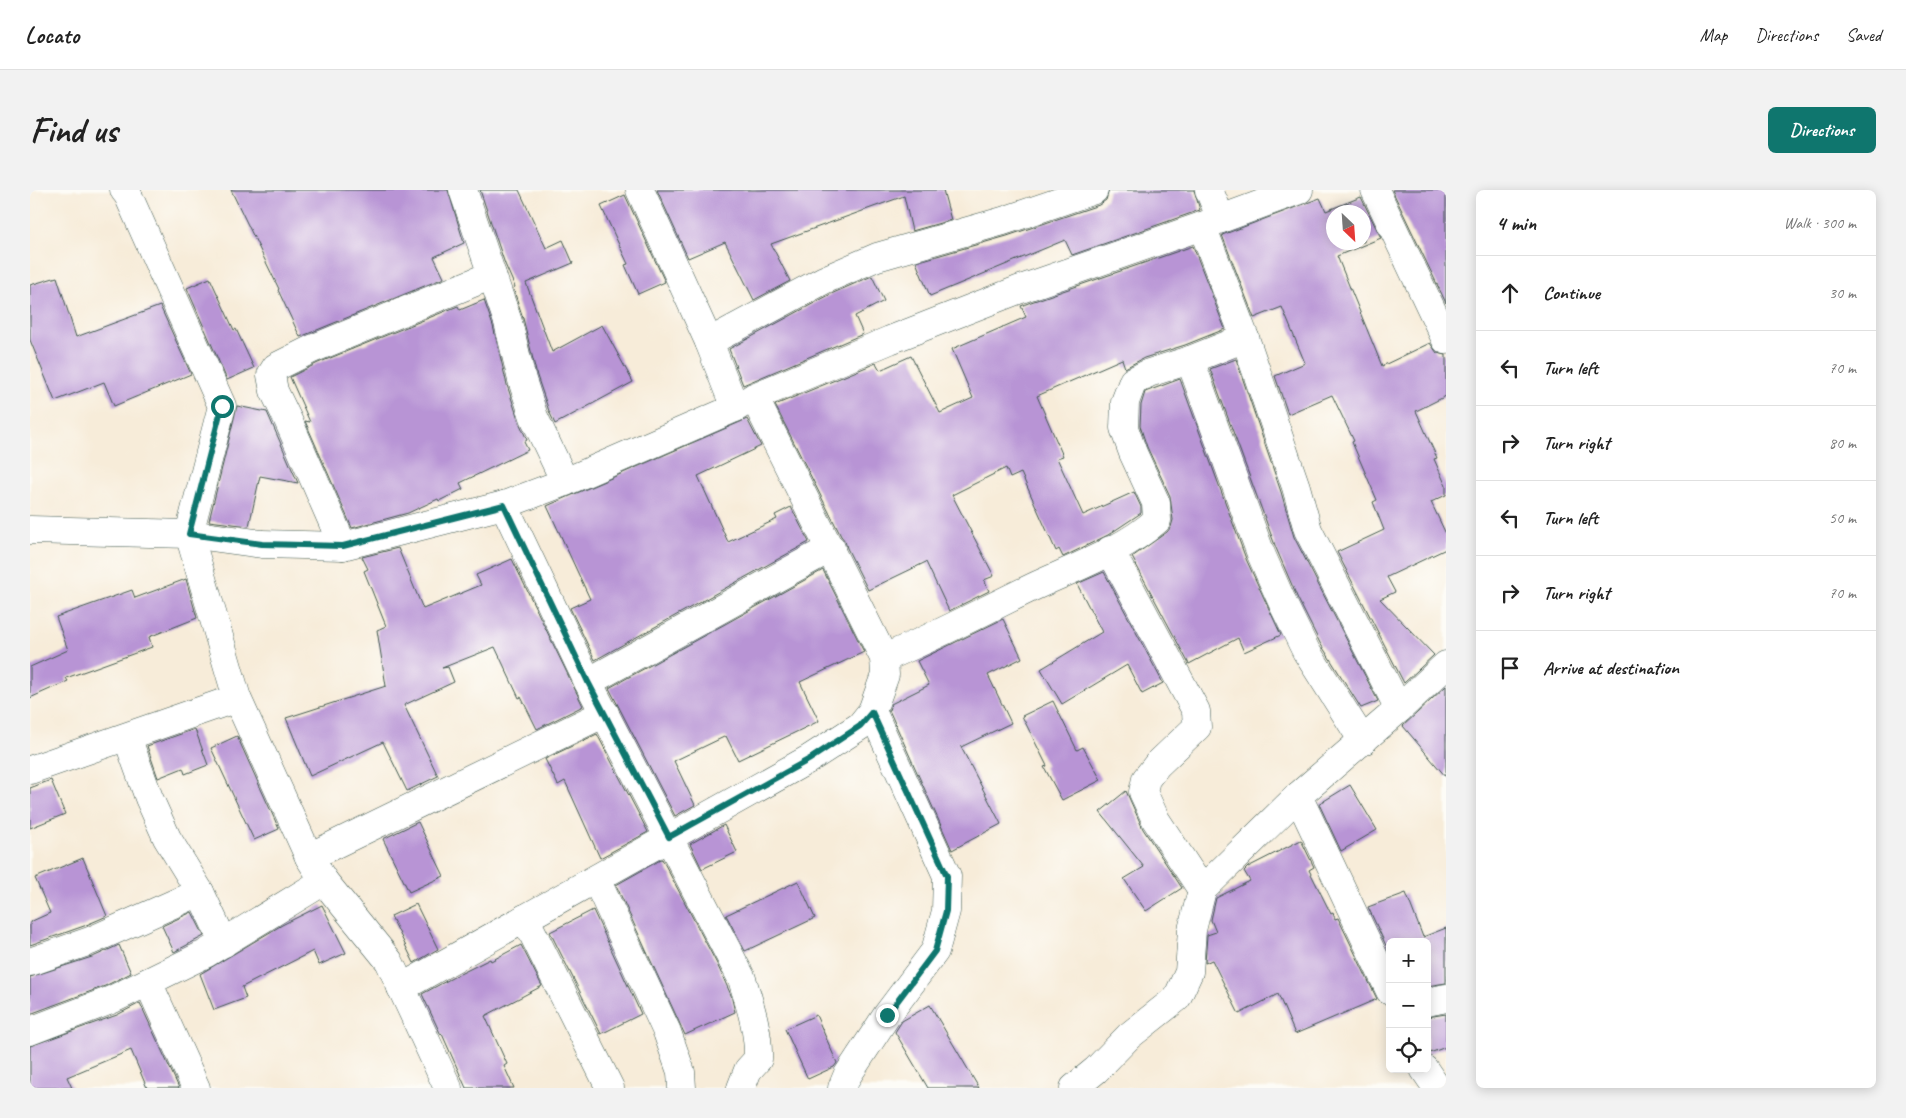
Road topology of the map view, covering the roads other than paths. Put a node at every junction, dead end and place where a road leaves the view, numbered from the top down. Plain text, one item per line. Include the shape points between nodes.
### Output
1 (464, 190) edge
2 (640, 190) edge
3 (1094, 190) edge
4 (1209, 190) edge
5 (1299, 190) edge
6 (1375, 190) edge
7 (129, 192) edge
8 (1211, 223) junction
9 (492, 275) junction
10 (1245, 338) junction
11 (1446, 340) edge
12 (709, 342) junction
13 (1190, 360) junction
14 (744, 402) junction
15 (565, 482) junction
16 (504, 505) junction
17 (30, 530) edge
18 (189, 534) junction
19 (343, 546) junction
20 (831, 548) junction
21 (1110, 550) junction
22 (884, 658) junction
23 (1446, 665) edge
24 (588, 682) junction
25 (237, 698) junction
26 (1399, 709) junction
27 (604, 712) junction
28 (872, 712) junction
29 (127, 737) junction
30 (1362, 741) junction
31 (30, 770) edge
32 (1298, 796) junction
33 (669, 837) junction
34 (309, 857) junction
35 (596, 879) junction
36 (324, 881) junction
37 (1202, 890) junction
38 (200, 892) junction
39 (525, 918) junction
40 (224, 943) junction
41 (30, 962) edge
42 (148, 982) junction
43 (1386, 983) edge
44 (401, 988) junction
45 (1446, 998) edge
46 (1431, 1001) edge
47 (30, 1032) edge
48 (1427, 1073) edge
49 (191, 1086) edge
50 (448, 1088) edge
51 (610, 1088) edge
52 (682, 1088) edge
53 (741, 1088) edge
54 (842, 1088) edge
55 (1074, 1088) edge
56 (1437, 1088) edge

1 - 9 street
2 - 12 street
3 - 12 street via 1003,221 877,257 824,280
4 - 8 street
5 - 8 street
6 - 11 street
7 - 18 street via 222,406
8 - 10 street
8 - 14 street via 1018,290
9 - 15 street via 534,417
9 - 19 street via 312,349 276,367 271,375 274,391
10 - 13 street
10 - 26 street via 1308,530
12 - 14 street
13 - 21 street via 1133,381 1125,402 1124,428 1156,503 1157,520 1145,531
13 - 30 street via 1261,554 1284,606 1306,651
14 - 15 street
14 - 20 street
15 - 16 street
16 - 19 street
16 - 24 street
17 - 18 street
18 - 19 street via 262,544
18 - 25 street
20 - 22 street
20 - 24 street
21 - 22 street via 920,644
21 - 37 street via 1196,711 1197,727 1157,765 1146,779 1143,792 1156,820
22 - 28 street via 885,675
23 - 26 street
24 - 27 street
25 - 29 street
25 - 34 street
26 - 30 street
27 - 33 street
27 - 34 street
28 - 33 street via 860,726 810,759
28 - 54 street via 947,876 946,911 935,951 887,1015
29 - 31 street
29 - 38 street via 167,838
30 - 32 street
32 - 37 street
32 - 43 street
33 - 35 street
33 - 53 street via 742,979 749,1002 759,1046 758,1059 748,1070
34 - 36 street
35 - 39 street
35 - 52 street via 667,1032 681,1072
36 - 40 street
36 - 44 street via 389,961
37 - 55 street via 1192,930 1189,972 1177,998 1129,1036
38 - 40 street
38 - 41 street via 90,941
39 - 44 street
39 - 51 street
40 - 42 street
42 - 47 street
42 - 49 street
44 - 50 street
45 - 46 street
48 - 56 street

